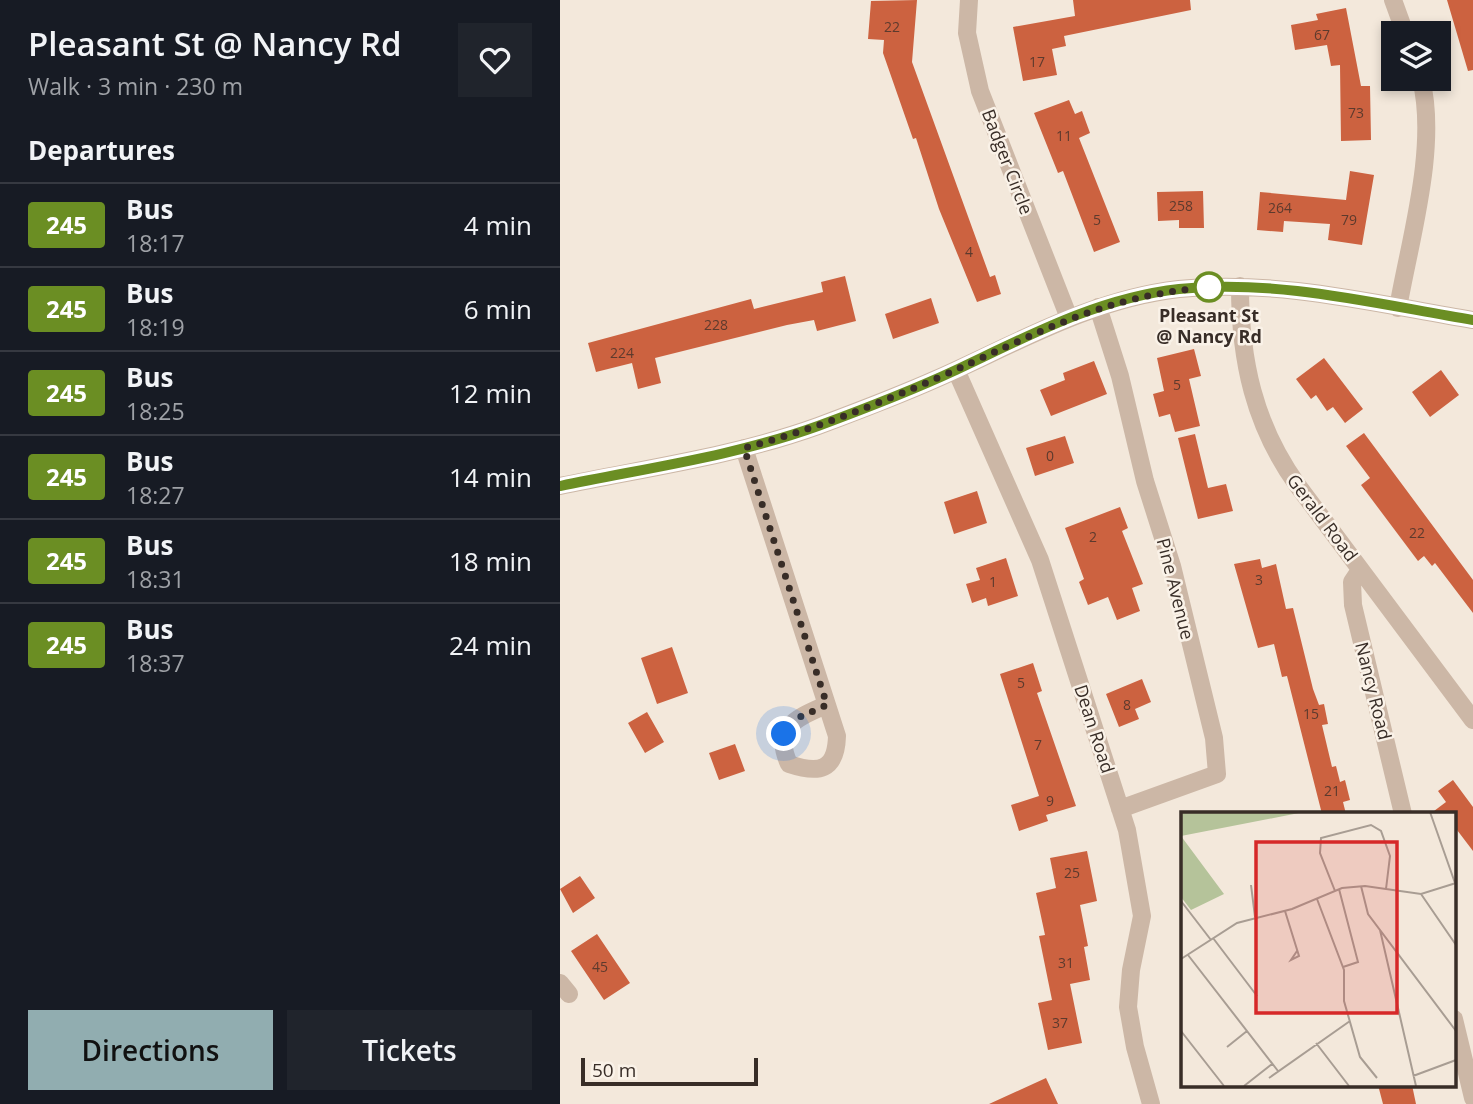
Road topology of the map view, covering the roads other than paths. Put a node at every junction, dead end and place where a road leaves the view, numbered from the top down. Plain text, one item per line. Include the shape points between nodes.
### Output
1 (969, 0) edge
2 (1393, 0) edge
3 (1401, 21) edge
4 (1423, 91) edge
5 (1240, 286) junction
6 (1098, 307) junction
7 (1398, 308) junction
8 (1069, 318) junction
9 (1473, 320) edge
10 (956, 370) junction
11 (744, 448) junction
12 (560, 486) edge
13 (1360, 570) junction
14 (827, 705) dead end
15 (1473, 720) edge
16 (1121, 809) junction
17 (1403, 812) edge
18 (1455, 1023) edge
19 (1473, 1098) edge
20 (1151, 1104) edge

1 - 8 street, Badger Circle via 967,33 980,91
2 - 3 street
4 - 7 street via 1427,144
5 - 6 street via 1158,292
5 - 7 street
5 - 13 street, Gerald Road via 1244,355 1264,429 1285,468
6 - 8 street
6 - 16 street, Pine Avenue via 1172,566 1214,738 1217,774
7 - 9 street
8 - 10 street
10 - 11 street via 818,426
10 - 16 street, Dean Road via 1040,560
11 - 12 street
11 - 14 street
13 - 15 street, Gerald Road
13 - 17 street, Nancy Road via 1352,582 1353,605
16 - 20 street, Dean Road via 1142,916 1128,1007
18 - 19 street

